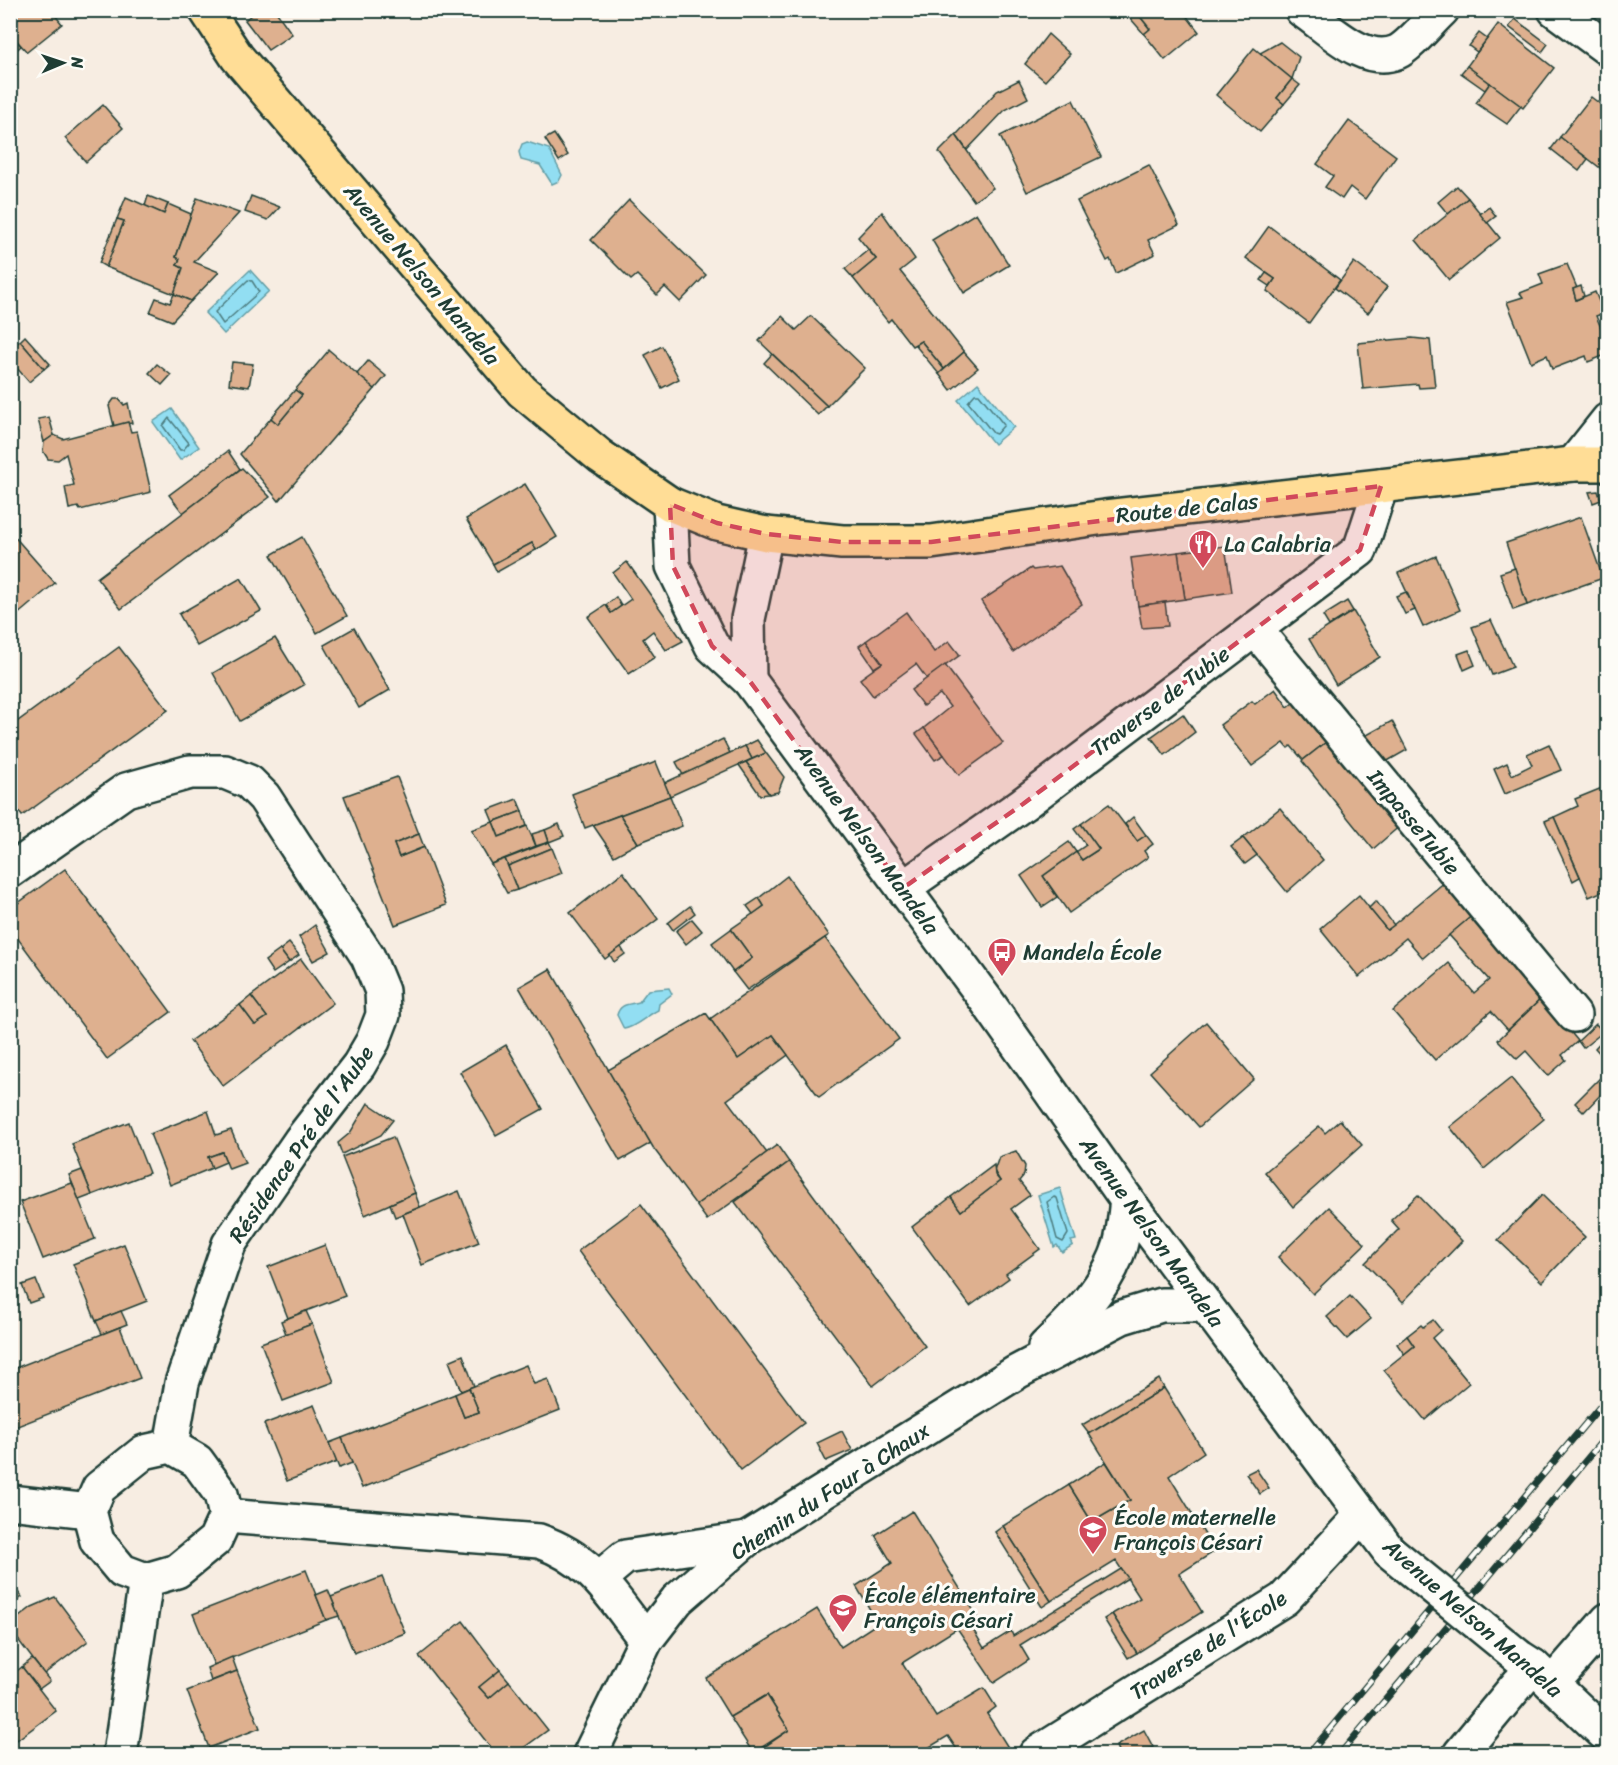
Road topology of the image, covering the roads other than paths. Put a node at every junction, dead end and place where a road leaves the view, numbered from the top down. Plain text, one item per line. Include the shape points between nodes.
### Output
1 (206, 10) edge
2 (1302, 10) edge
3 (1442, 10) edge
4 (1556, 10) edge
5 (1608, 49) edge
6 (1608, 420) edge
7 (1598, 468) edge
8 (1382, 486) junction
9 (670, 504) junction
10 (766, 534) junction
11 (1255, 629) junction
12 (749, 680) junction
13 (10, 872) edge
14 (903, 888) junction
15 (1574, 1015) dead end
16 (1127, 1200) junction
17 (1205, 1305) junction
18 (1017, 1372) junction
19 (171, 1446) junction
20 (10, 1502) edge
21 (89, 1511) junction
22 (1362, 1515) junction
23 (226, 1516) junction
24 (747, 1539) junction
25 (600, 1578) junction
26 (146, 1580) junction
27 (1608, 1620) edge
28 (646, 1640) junction
29 (1535, 1669) junction
30 (1608, 1737) edge
31 (120, 1755) edge
32 (590, 1755) edge
33 (1036, 1755) edge
34 (1460, 1755) edge

1 - 9 main road, Avenue Nelson Mandela via 237,57 522,391 600,456
2 - 3 street via 1361,51 1376,56 1398,51
4 - 5 street
6 - 7 street
7 - 8 main road, Route de Calas
8 - 10 main road, Route de Calas via 1105,517 931,542 842,542
8 - 11 street, Traverse de Tubie via 1360,550
9 - 10 main road, Avenue Nelson Mandela via 717,523
9 - 12 street, Avenue Nelson Mandela via 673,566 712,646
10 - 12 street via 748,619
11 - 14 street, Traverse de Tubie via 1023,804
11 - 15 street, ImpasseTubie
12 - 14 street, Avenue Nelson Mandela
13 - 19 street, Résidence Pré de l'Aube via 126,790 190,772 225,772 249,782 264,797 368,957 382,991 383,1015 364,1057 300,1141 230,1244 182,1383
14 - 16 street, Avenue Nelson Mandela
16 - 17 street, Avenue Nelson Mandela
16 - 18 street, Chemin du Four à Chaux via 1120,1246 1100,1287 1066,1327
17 - 18 street, Chemin du Four à Chaux via 1161,1305 1122,1317
17 - 22 street, Avenue Nelson Mandela
18 - 24 street, Chemin du Four à Chaux
19 - 21 street via 144,1452 99,1488
19 - 23 street via 197,1461 221,1494
20 - 21 street
21 - 26 street via 97,1541 123,1571
22 - 29 street, Avenue Nelson Mandela, bridge via 1389,1551
22 - 33 street, Traverse de l'École via 1284,1599
23 - 25 street via 539,1541 564,1550
23 - 26 street via 214,1540 177,1571
24 - 25 street via 625,1557
24 - 28 street, Chemin du Four à Chaux via 677,1600
25 - 28 street
26 - 31 street
27 - 29 street
28 - 32 street, Chemin du Four à Chaux
29 - 30 street, Avenue Nelson Mandela
29 - 34 street

